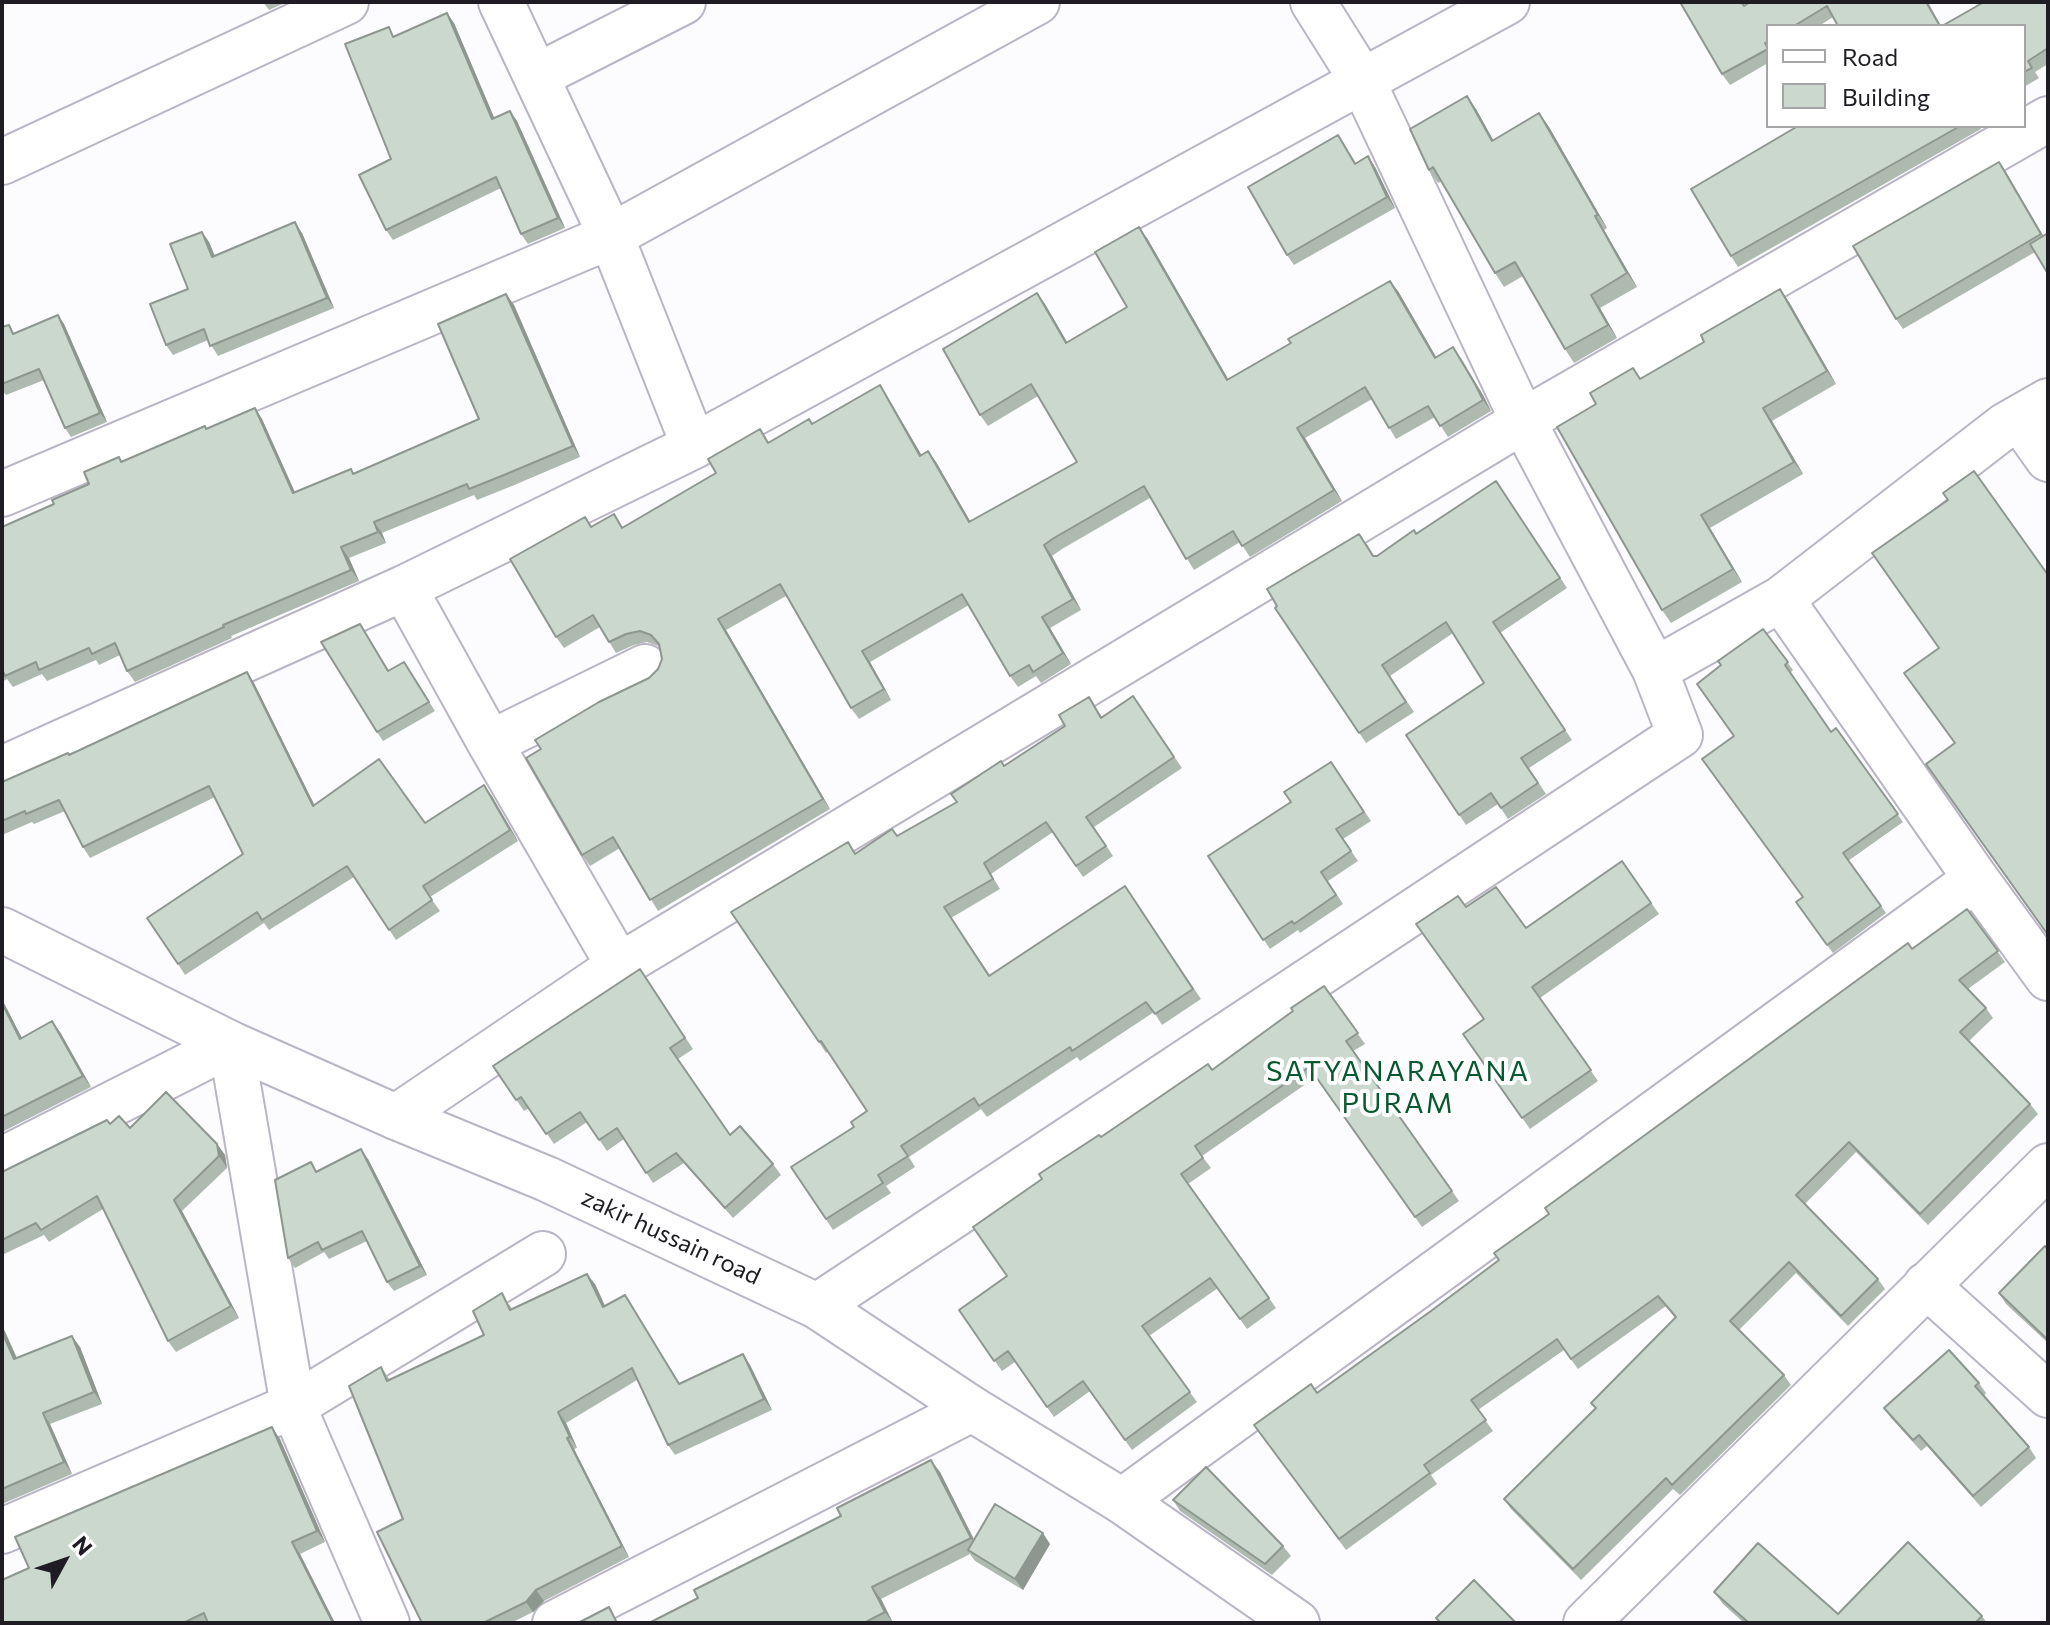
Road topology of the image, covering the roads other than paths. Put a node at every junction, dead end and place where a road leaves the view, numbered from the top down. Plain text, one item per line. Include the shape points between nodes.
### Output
1 (346, 2) edge
2 (501, 2) edge
3 (683, 2) edge
4 (1037, 2) edge
5 (1313, 2) edge
6 (1507, 2) edge
7 (537, 76) junction
8 (1362, 80) junction
9 (2048, 119) edge
10 (2, 162) edge
11 (611, 236) junction
12 (2034, 409) edge
13 (1523, 421) junction
14 (694, 446) junction
15 (2048, 459) edge
16 (2, 494) edge
17 (404, 588) junction
18 (1781, 599) junction
19 (645, 667) dead end
20 (1655, 670) junction
21 (490, 743) junction
22 (2, 769) edge
23 (1976, 879) junction
24 (2, 930) edge
25 (619, 966) junction
26 (2048, 978) edge
27 (231, 1044) junction
28 (396, 1117) junction
29 (2, 1160) edge
30 (2048, 1166) edge
31 (543, 1254) dead end
32 (1926, 1285) junction
33 (817, 1306) junction
34 (2048, 1395) edge
35 (293, 1406) junction
36 (972, 1409) junction
37 (1122, 1501) junction
38 (2, 1531) edge
39 (387, 1623) edge
40 (555, 1623) edge
41 (1297, 1623) edge
42 (1586, 1623) edge

1 - 10 street
2 - 7 street
3 - 7 street
4 - 11 street
5 - 8 street
6 - 8 street
7 - 11 street
8 - 13 street
8 - 14 street
9 - 13 street
11 - 14 street
11 - 16 street
12 - 15 street
12 - 18 street via 2006,425
13 - 20 street
13 - 25 street
14 - 17 street
17 - 21 street
17 - 22 street
18 - 20 street
18 - 23 street
19 - 21 street
20 - 33 street via 1680,735
21 - 25 street
23 - 26 street
23 - 37 street
24 - 27 street, zakir hussain road
25 - 28 street
27 - 28 street, zakir hussain road
27 - 29 street
27 - 35 street
28 - 33 street, zakir hussain road via 547,1179
30 - 32 street
31 - 35 street
32 - 34 street
32 - 42 street
33 - 36 street, zakir hussain road
35 - 38 street
35 - 39 street
36 - 37 street, zakir hussain road
36 - 40 street
37 - 41 street, zakir hussain road

